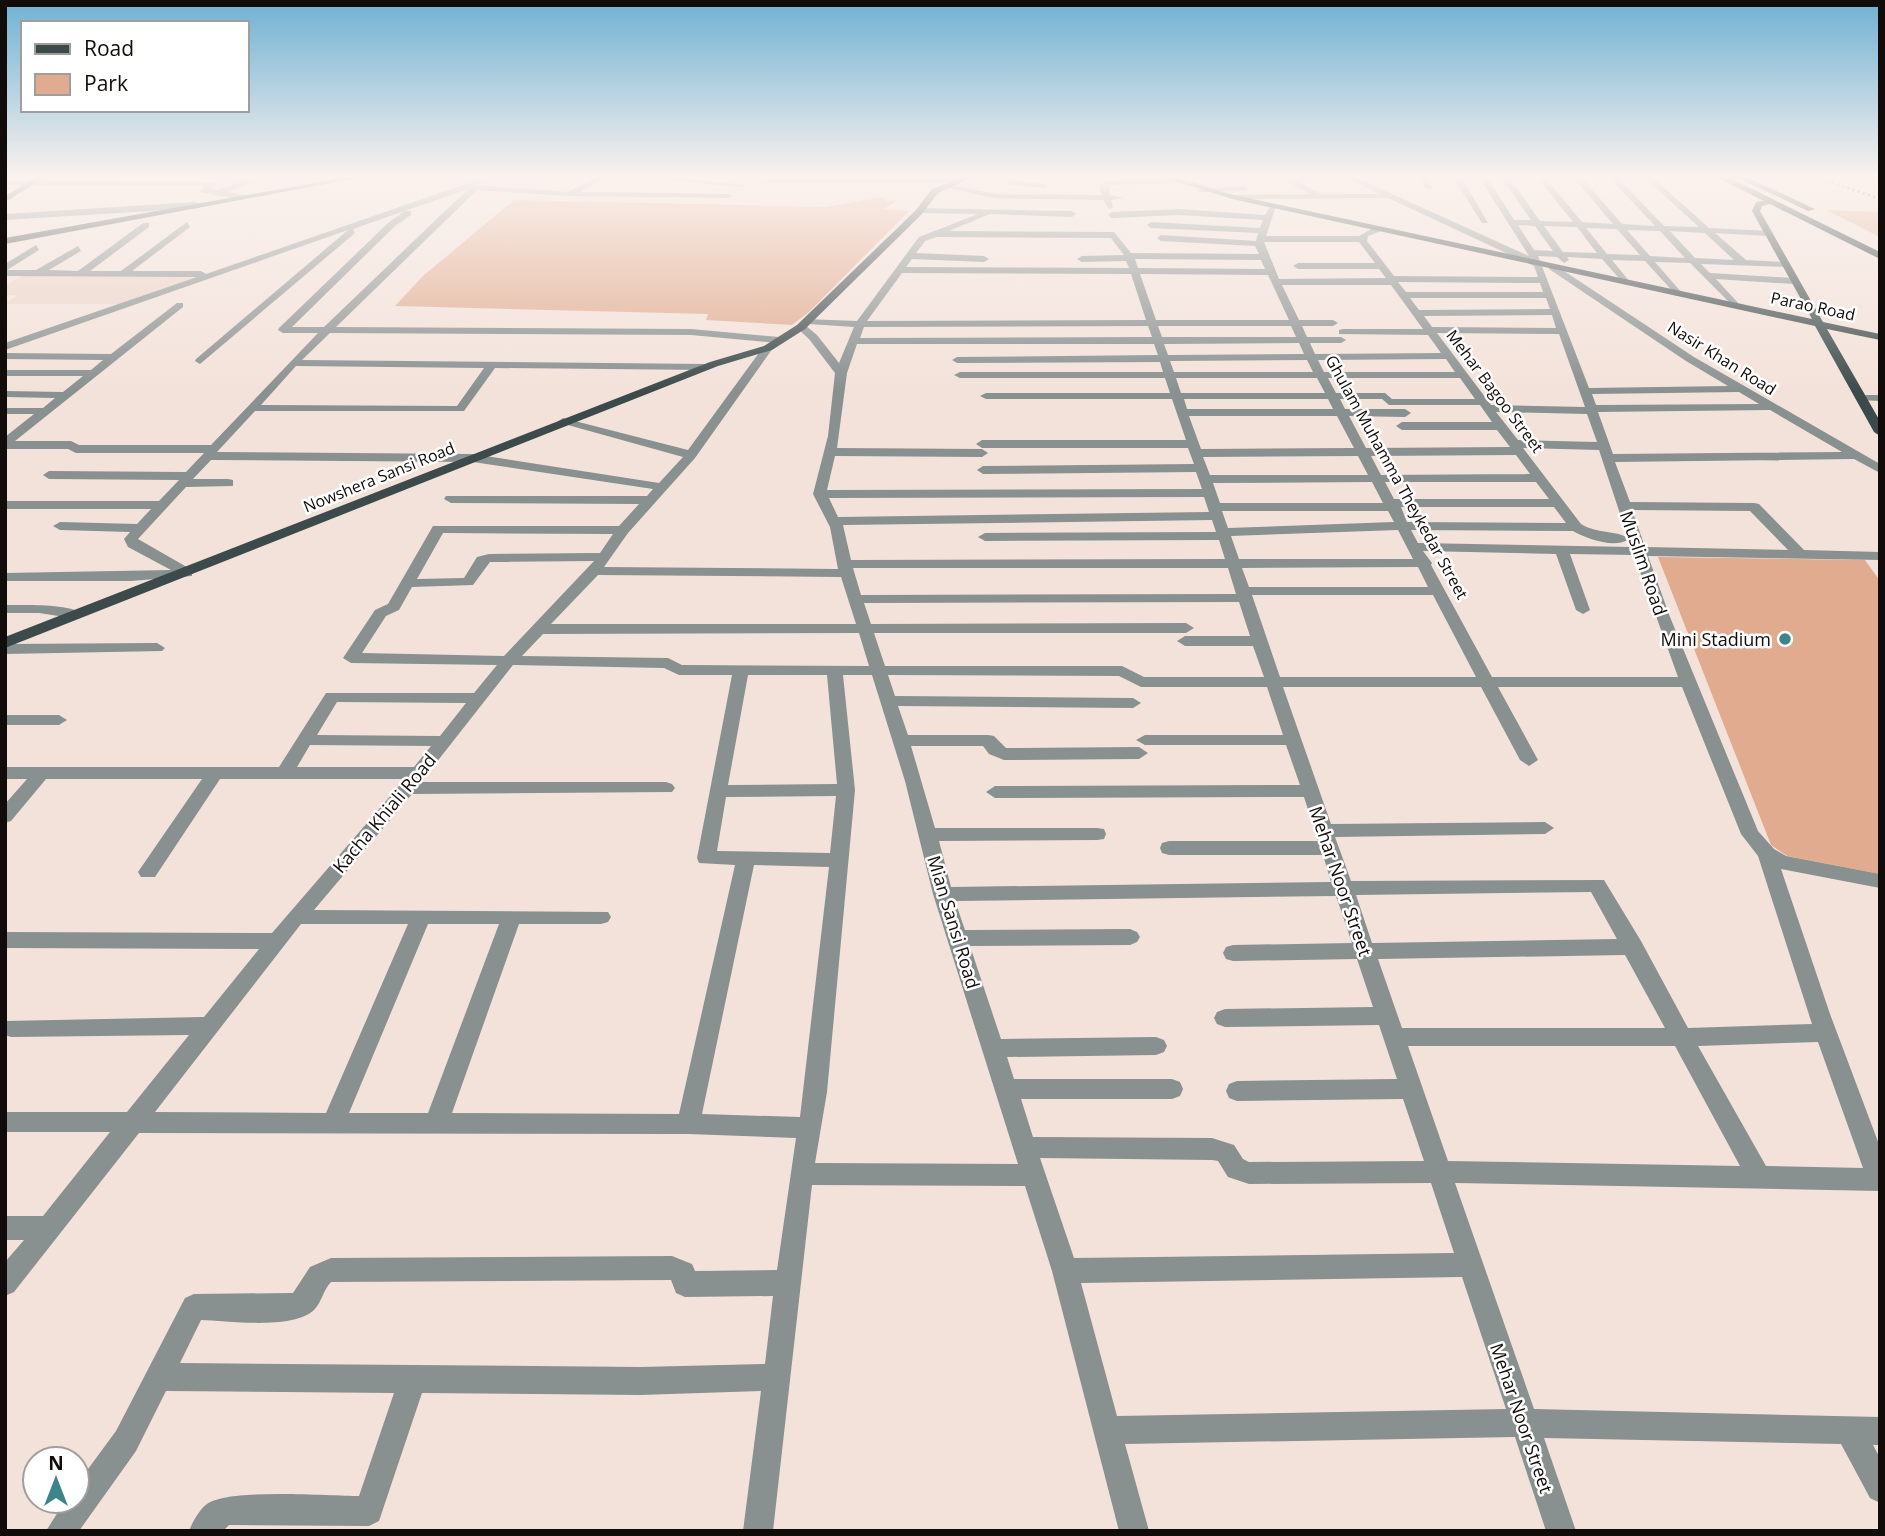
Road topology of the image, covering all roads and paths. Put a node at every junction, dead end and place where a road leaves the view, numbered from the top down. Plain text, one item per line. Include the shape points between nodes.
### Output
1 (35, 249) edge
2 (78, 249) dead end
3 (114, 249) edge
4 (156, 249) edge
5 (285, 249) edge
6 (329, 249) edge
7 (367, 249) edge
8 (408, 249) edge
9 (886, 249) edge
10 (916, 249) edge
11 (1076, 249) edge
12 (1105, 249) edge
13 (1124, 249) edge
14 (1147, 249) edge
15 (1180, 249) edge
16 (1264, 249) edge
17 (1369, 249) edge
18 (1454, 249) edge
19 (1497, 249) edge
20 (1529, 249) edge
21 (1556, 249) edge
22 (1597, 249) edge
23 (1638, 249) edge
24 (1683, 249) edge
25 (1727, 249) edge
26 (1776, 249) edge
27 (1866, 249) joint
28 (1870, 249) edge
29 (1560, 255) junction
30 (911, 256) junction
31 (1880, 256) edge
32 (1264, 257) junction
33 (1604, 257) junction
34 (990, 259) dead end
35 (1074, 259) dead end
36 (1647, 259) junction
37 (1695, 261) junction
38 (1743, 263) junction
39 (1785, 265) junction
40 (1298, 266) dead end
41 (1381, 266) junction
42 (5, 270) edge
43 (901, 270) junction
44 (1573, 271) junction
45 (40, 272) junction
46 (82, 272) junction
47 (125, 272) junction
48 (1543, 272) junction
49 (212, 274) junction
50 (1709, 276) junction
51 (1273, 277) junction
52 (1392, 281) junction
53 (1793, 281) junction
54 (1625, 282) junction
55 (285, 286) junction
56 (299, 287) dead end
57 (313, 287) dead end
58 (327, 288) junction
59 (1677, 293) junction
60 (1402, 295) junction
61 (180, 305) dead end
62 (1734, 305) junction
63 (1416, 313) junction
64 (1554, 313) junction
65 (1816, 322) junction
66 (1296, 323) junction
67 (1333, 323) dead end
68 (805, 324) junction
69 (860, 324) junction
70 (329, 330) junction
71 (1156, 331) junction
72 (1430, 331) junction
73 (1561, 331) junction
74 (1880, 337) edge
75 (1303, 340) junction
76 (855, 341) junction
77 (774, 344) junction
78 (5, 347) edge
79 (5, 356) edge
80 (1449, 356) junction
81 (114, 357) junction
82 (1311, 357) junction
83 (957, 360) dead end
84 (200, 361) dead end
85 (293, 363) junction
86 (492, 365) junction
87 (708, 367) junction
88 (1168, 367) junction
89 (5, 373) edge
90 (94, 373) junction
91 (841, 373) junction
92 (1321, 374) junction
93 (960, 375) dead end
94 (1463, 375) junction
95 (1740, 388) junction
96 (1584, 391) junction
97 (5, 394) edge
98 (66, 395) junction
99 (986, 396) dead end
100 (1332, 396) junction
101 (1861, 398) junction
102 (1880, 398) edge
103 (1181, 404) junction
104 (1771, 407) junction
105 (254, 408) junction
106 (1488, 408) junction
107 (1592, 410) junction
108 (5, 411) edge
109 (49, 411) junction
110 (1342, 413) junction
111 (564, 422) junction
112 (1402, 426) dead end
113 (1502, 426) junction
114 (1880, 432) edge
115 (5, 444) edge
116 (1518, 447) junction
117 (1363, 451) junction
118 (212, 452) junction
119 (829, 452) junction
120 (1605, 452) junction
121 (691, 455) junction
122 (1853, 456) junction
123 (473, 458) junction
124 (983, 470) dead end
125 (1880, 470) edge
126 (49, 475) dead end
127 (1378, 478) junction
128 (1540, 478) junction
129 (184, 480) junction
130 (228, 483) dead end
131 (1210, 492) junction
132 (658, 493) junction
133 (820, 494) junction
134 (451, 499) dead end
135 (1558, 503) junction
136 (11, 505) edge
137 (160, 505) junction
138 (1393, 505) junction
139 (1625, 506) junction
140 (5, 515) edge
141 (834, 521) junction
142 (60, 526) dead end
143 (1405, 526) junction
144 (1576, 527) junction
145 (140, 528) junction
146 (623, 530) junction
147 (985, 537) dead end
148 (1637, 545) junction
149 (1416, 547) junction
150 (1561, 549) junction
151 (1801, 555) junction
152 (1880, 555) edge
153 (1233, 563) junction
154 (1424, 563) junction
155 (599, 564) junction
156 (846, 568) junction
157 (187, 573) junction
158 (5, 577) edge
159 (408, 583) junction
160 (1439, 592) junction
161 (1243, 595) junction
162 (856, 599) junction
163 (5, 609) edge
164 (1583, 611) dead end
165 (78, 615) junction
166 (538, 629) junction
167 (867, 629) junction
168 (1259, 641) junction
169 (5, 643) edge
170 (157, 648) dead end
171 (5, 649) edge
172 (510, 659) junction
173 (741, 670) junction
174 (835, 670) junction
175 (881, 670) junction
176 (1273, 681) junction
177 (1486, 681) junction
178 (1688, 682) junction
179 (479, 698) junction
180 (890, 701) junction
181 (1133, 703) dead end
182 (5, 720) edge
183 (59, 720) dead end
184 (305, 740) junction
185 (1294, 740) junction
186 (444, 741) junction
187 (902, 741) junction
188 (1529, 760) dead end
189 (285, 772) junction
190 (5, 773) edge
191 (41, 773) junction
192 (215, 773) junction
193 (412, 781) junction
194 (666, 788) dead end
195 (846, 790) junction
196 (718, 791) junction
197 (1311, 791) junction
198 (995, 792) dead end
199 (5, 817) edge
200 (1545, 828) dead end
201 (1097, 834) dead end
202 (928, 835) junction
203 (1327, 839) junction
204 (1169, 848) dead end
205 (1767, 854) junction
206 (746, 859) junction
207 (839, 860) junction
208 (148, 872) dead end
209 (1880, 881) edge
210 (1344, 889) junction
211 (943, 894) junction
212 (296, 917) junction
213 (512, 917) junction
214 (601, 917) dead end
215 (421, 918) junction
216 (1130, 937) dead end
217 (958, 938) junction
218 (5, 940) edge
219 (277, 941) junction
220 (1634, 947) junction
221 (1365, 951) junction
222 (1233, 953) dead end
223 (1386, 1016) junction
224 (1224, 1018) dead end
225 (207, 1026) junction
226 (11, 1028) dead end
227 (1826, 1033) junction
228 (1393, 1037) junction
229 (1684, 1037) junction
230 (1156, 1046) dead end
231 (994, 1048) junction
232 (1007, 1089) junction
233 (1172, 1089) dead end
234 (1410, 1089) junction
235 (1237, 1091) dead end
236 (5, 1122) edge
237 (135, 1123) junction
238 (436, 1124) junction
239 (688, 1124) junction
240 (332, 1125) junction
241 (810, 1128) junction
242 (1027, 1147) junction
243 (1438, 1172) junction
244 (801, 1174) junction
245 (1035, 1175) junction
246 (1759, 1177) junction
247 (1880, 1179) edge
248 (5, 1228) edge
249 (50, 1228) junction
250 (1469, 1265) junction
251 (1065, 1271) junction
252 (5, 1283) edge
253 (790, 1283) junction
254 (159, 1377) junction
255 (778, 1377) junction
256 (412, 1380) junction
257 (1524, 1423) junction
258 (1107, 1430) junction
259 (1849, 1430) junction
260 (1880, 1431) edge
261 (1880, 1488) edge
262 (61, 1531) edge
263 (204, 1531) edge
264 (758, 1531) edge
265 (1135, 1531) edge
266 (1561, 1531) edge

1 - 42 street
2 - 45 street
3 - 46 street
4 - 47 street
5 - 49 street
6 - 55 street
7 - 58 street
8 - 70 street
9 - 68 main road, Nowshera Sansi Road
10 - 30 street
11 - 43 street
12 - 35 street
13 - 71 street, Mehar Noor Street
14 - 51 street
15 - 32 street
16 - 32 street, Ghulam Muhamma Theykedar Street
17 - 41 street, Mehar Bagoo Street
18 - 48 main road, Parao Road
19 - 48 street
20 - 48 street
21 - 29 street
22 - 33 street
23 - 36 street
24 - 37 street
25 - 38 street
26 - 39 main road
27 - 28 highway
27 - 31 highway
29 - 33 street
29 - 44 street
29 - 48 street
30 - 34 street
30 - 43 street
32 - 51 street, Ghulam Muhamma Theykedar Street
33 - 36 street
33 - 54 street
36 - 37 street
36 - 59 street
37 - 38 street
37 - 50 street
38 - 39 street
39 - 53 main road
40 - 41 street
41 - 52 street, Mehar Bagoo Street
42 - 45 street
43 - 69 street
44 - 48 main road, Parao Road
44 - 54 main road, Parao Road
45 - 46 street
46 - 47 street
47 - 49 street
48 - 52 street
48 - 60 street
48 - 64 street, Muslim Road
48 - 95 street, Nasir Khan Road
49 - 78 street
50 - 53 street
50 - 62 street
51 - 52 street
51 - 66 street, Ghulam Muhamma Theykedar Street
52 - 60 street, Mehar Bagoo Street
53 - 65 main road
54 - 59 main road, Parao Road
55 - 56 street
55 - 84 street
57 - 58 street
58 - 70 street via 283,330
59 - 62 main road, Parao Road
60 - 63 street, Mehar Bagoo Street
61 - 81 street
62 - 65 main road, Parao Road
63 - 64 street
63 - 72 street, Mehar Bagoo Street
64 - 73 street, Muslim Road
65 - 74 main road, Parao Road
65 - 101 main road
66 - 67 street
66 - 71 street
66 - 75 street, Ghulam Muhamma Theykedar Street
68 - 69 street
68 - 77 main road, Nowshera Sansi Road
68 - 91 street
69 - 71 street
69 - 76 street
70 - 77 street via 691,332
70 - 85 street
71 - 75 street
71 - 76 street
71 - 88 street, Mehar Noor Street
72 - 73 street
72 - 75 street
72 - 80 street, Mehar Bagoo Street
73 - 96 street, Muslim Road
75 - 82 street, Ghulam Muhamma Theykedar Street
76 - 91 street
77 - 87 main road, Nowshera Sansi Road
77 - 121 street, Kacha Khiali Road
79 - 81 street
80 - 82 street
80 - 94 street, Mehar Bagoo Street
81 - 90 street
82 - 88 street
82 - 92 street, Ghulam Muhamma Theykedar Street
83 - 88 street
85 - 86 street
85 - 105 street
86 - 87 street
86 - 105 street via 460,409
87 - 111 main road, Nowshera Sansi Road
88 - 92 street
88 - 93 street
88 - 103 street, Mehar Noor Street
89 - 90 street
90 - 98 street
91 - 119 street
92 - 94 street
92 - 100 street, Ghulam Muhamma Theykedar Street
94 - 106 street, Mehar Bagoo Street
95 - 96 street
95 - 104 street, Nasir Khan Road
96 - 107 street, Muslim Road
97 - 98 street
98 - 109 street
99 - 103 street
100 - 103 street
100 - 106 street via 1385,396 1389,402
100 - 110 street, Ghulam Muhamma Theykedar Street
101 - 102 street
101 - 114 main road
103 - 110 street
103 - 131 street, Mehar Noor Street
104 - 107 street
104 - 122 street, Nasir Khan Road
105 - 118 street
106 - 107 street
106 - 110 street
106 - 113 street, Mehar Bagoo Street
107 - 120 street, Muslim Road
108 - 109 street
109 - 115 street
110 - 117 street, Ghulam Muhamma Theykedar Street
111 - 121 street
111 - 123 main road, Nowshera Sansi Road
112 - 113 street
113 - 116 street, Mehar Bagoo Street
115 - 118 street
116 - 117 street
116 - 120 street
116 - 128 street, Mehar Bagoo Street
117 - 127 street, Ghulam Muhamma Theykedar Street
117 - 131 street
118 - 123 street
118 - 129 street
119 - 131 street via 982,449
119 - 133 street
120 - 122 street
120 - 139 street, Muslim Road
121 - 132 street, Kacha Khiali Road
122 - 125 street, Nasir Khan Road
123 - 132 street
123 - 157 main road, Nowshera Sansi Road
124 - 131 street
126 - 129 street
127 - 128 street
127 - 131 street
127 - 138 street, Ghulam Muhamma Theykedar Street
128 - 135 street, Mehar Bagoo Street
129 - 130 street
129 - 137 street
131 - 133 street
131 - 138 street
131 - 141 street
131 - 143 street
131 - 147 street
131 - 153 street, Mehar Noor Street
132 - 134 street
132 - 146 street, Kacha Khiali Road
133 - 141 street, Mian Sansi Road
135 - 138 street
135 - 144 street, Mehar Bagoo Street
136 - 137 street
136 - 140 street
137 - 145 street
138 - 143 street, Ghulam Muhamma Theykedar Street
139 - 148 street, Muslim Road
139 - 151 street via 1754,507
141 - 156 street, Mian Sansi Road
142 - 145 street
143 - 144 street
143 - 149 street, Ghulam Muhamma Theykedar Street
144 - 148 street via 1591,536
145 - 157 street via 130,542
146 - 155 street, Kacha Khiali Road
146 - 159 street via 438,529
148 - 150 street
148 - 151 street via 1658,554
148 - 178 street, Muslim Road
149 - 150 street
149 - 154 street, Ghulam Muhamma Theykedar Street
150 - 164 street
151 - 152 street
153 - 154 street
153 - 156 street
153 - 161 street, Mehar Noor Street
154 - 160 street, Ghulam Muhamma Theykedar Street
155 - 156 street
155 - 159 street via 489,558 482,560 468,582
155 - 166 street, Kacha Khiali Road
156 - 162 street, Mian Sansi Road
157 - 158 street
157 - 165 main road, Nowshera Sansi Road
159 - 172 street via 394,607 380,612 351,658
160 - 161 street
160 - 177 street, Ghulam Muhamma Theykedar Street
161 - 162 street
161 - 168 street, Mehar Noor Street
162 - 167 street, Mian Sansi Road
163 - 165 street
165 - 169 main road, Nowshera Sansi Road
166 - 167 street
166 - 172 street, Kacha Khiali Road
167 - 168 street via 1185,635
167 - 175 street, Mian Sansi Road
168 - 176 street, Mehar Noor Street
170 - 171 street
172 - 173 street via 668,663 679,670
172 - 179 street, Kacha Khiali Road
173 - 174 street
173 - 196 street
174 - 175 street
174 - 195 street
175 - 176 street via 1122,671 1141,682
175 - 180 street, Mian Sansi Road
176 - 177 street
176 - 185 street, Mehar Noor Street
177 - 178 street
177 - 188 street, Ghulam Muhamma Theykedar Street
178 - 205 street, Muslim Road via 1750,834
179 - 184 street via 332,697
179 - 186 street, Kacha Khiali Road
180 - 181 street
180 - 187 street, Mian Sansi Road
182 - 183 street
184 - 186 street
184 - 189 street
185 - 187 street via 1004,754 988,740
185 - 197 street, Mehar Noor Street
186 - 193 street, Kacha Khiali Road
187 - 202 street, Mian Sansi Road
189 - 192 street
189 - 193 street
190 - 191 street
191 - 192 street
191 - 199 street
192 - 208 street
193 - 194 street
193 - 212 street, Kacha Khiali Road
195 - 196 street
195 - 207 street
196 - 206 street via 705,855
197 - 198 street
197 - 203 street, Mehar Noor Street
200 - 203 street
201 - 202 street
202 - 211 street, Mian Sansi Road
203 - 204 street
203 - 210 street, Mehar Noor Street
205 - 209 street via 1781,862
205 - 227 street, Muslim Road
206 - 207 street
206 - 239 street
207 - 241 street
210 - 211 street
210 - 220 street via 1597,885
210 - 221 street, Mehar Noor Street
211 - 217 street, Mian Sansi Road
212 - 215 street
212 - 219 street, Kacha Khiali Road
213 - 214 street
213 - 215 street
213 - 238 street
215 - 240 street
216 - 217 street
217 - 231 street, Mian Sansi Road
218 - 219 street
219 - 225 street, Kacha Khiali Road
220 - 221 street
220 - 229 street
221 - 222 street
221 - 223 street, Mehar Noor Street
223 - 224 street
223 - 228 street, Mehar Noor Street
225 - 226 street
225 - 237 street, Kacha Khiali Road
227 - 229 street
227 - 247 street, Muslim Road
228 - 229 street
228 - 234 street, Mehar Noor Street
229 - 246 street
230 - 231 street
231 - 232 street, Mian Sansi Road
232 - 233 street
232 - 242 street, Mian Sansi Road
234 - 235 street
234 - 243 street, Mehar Noor Street
236 - 237 street
237 - 240 street
237 - 249 street, Kacha Khiali Road
238 - 239 street
238 - 240 street
239 - 241 street
241 - 244 street
242 - 243 street via 1212,1149 1226,1153 1232,1167 1249,1173
242 - 245 street, Mian Sansi Road
243 - 246 street
243 - 250 street, Mehar Noor Street
244 - 245 street
244 - 253 street
245 - 251 street, Mian Sansi Road
246 - 247 street
248 - 249 street
249 - 252 street, Kacha Khiali Road
250 - 251 street
250 - 257 street, Mehar Noor Street
251 - 258 street, Mian Sansi Road
253 - 254 street via 685,1284 683,1272 672,1268 323,1271 303,1303 295,1307 194,1307
253 - 255 street
254 - 256 street
254 - 262 street via 118,1454
255 - 256 street
255 - 264 street
256 - 263 street via 369,1511 229,1510 218,1514
257 - 258 street
257 - 259 street
257 - 266 street, Mehar Noor Street
258 - 265 street, Mian Sansi Road
259 - 260 street
259 - 261 street

